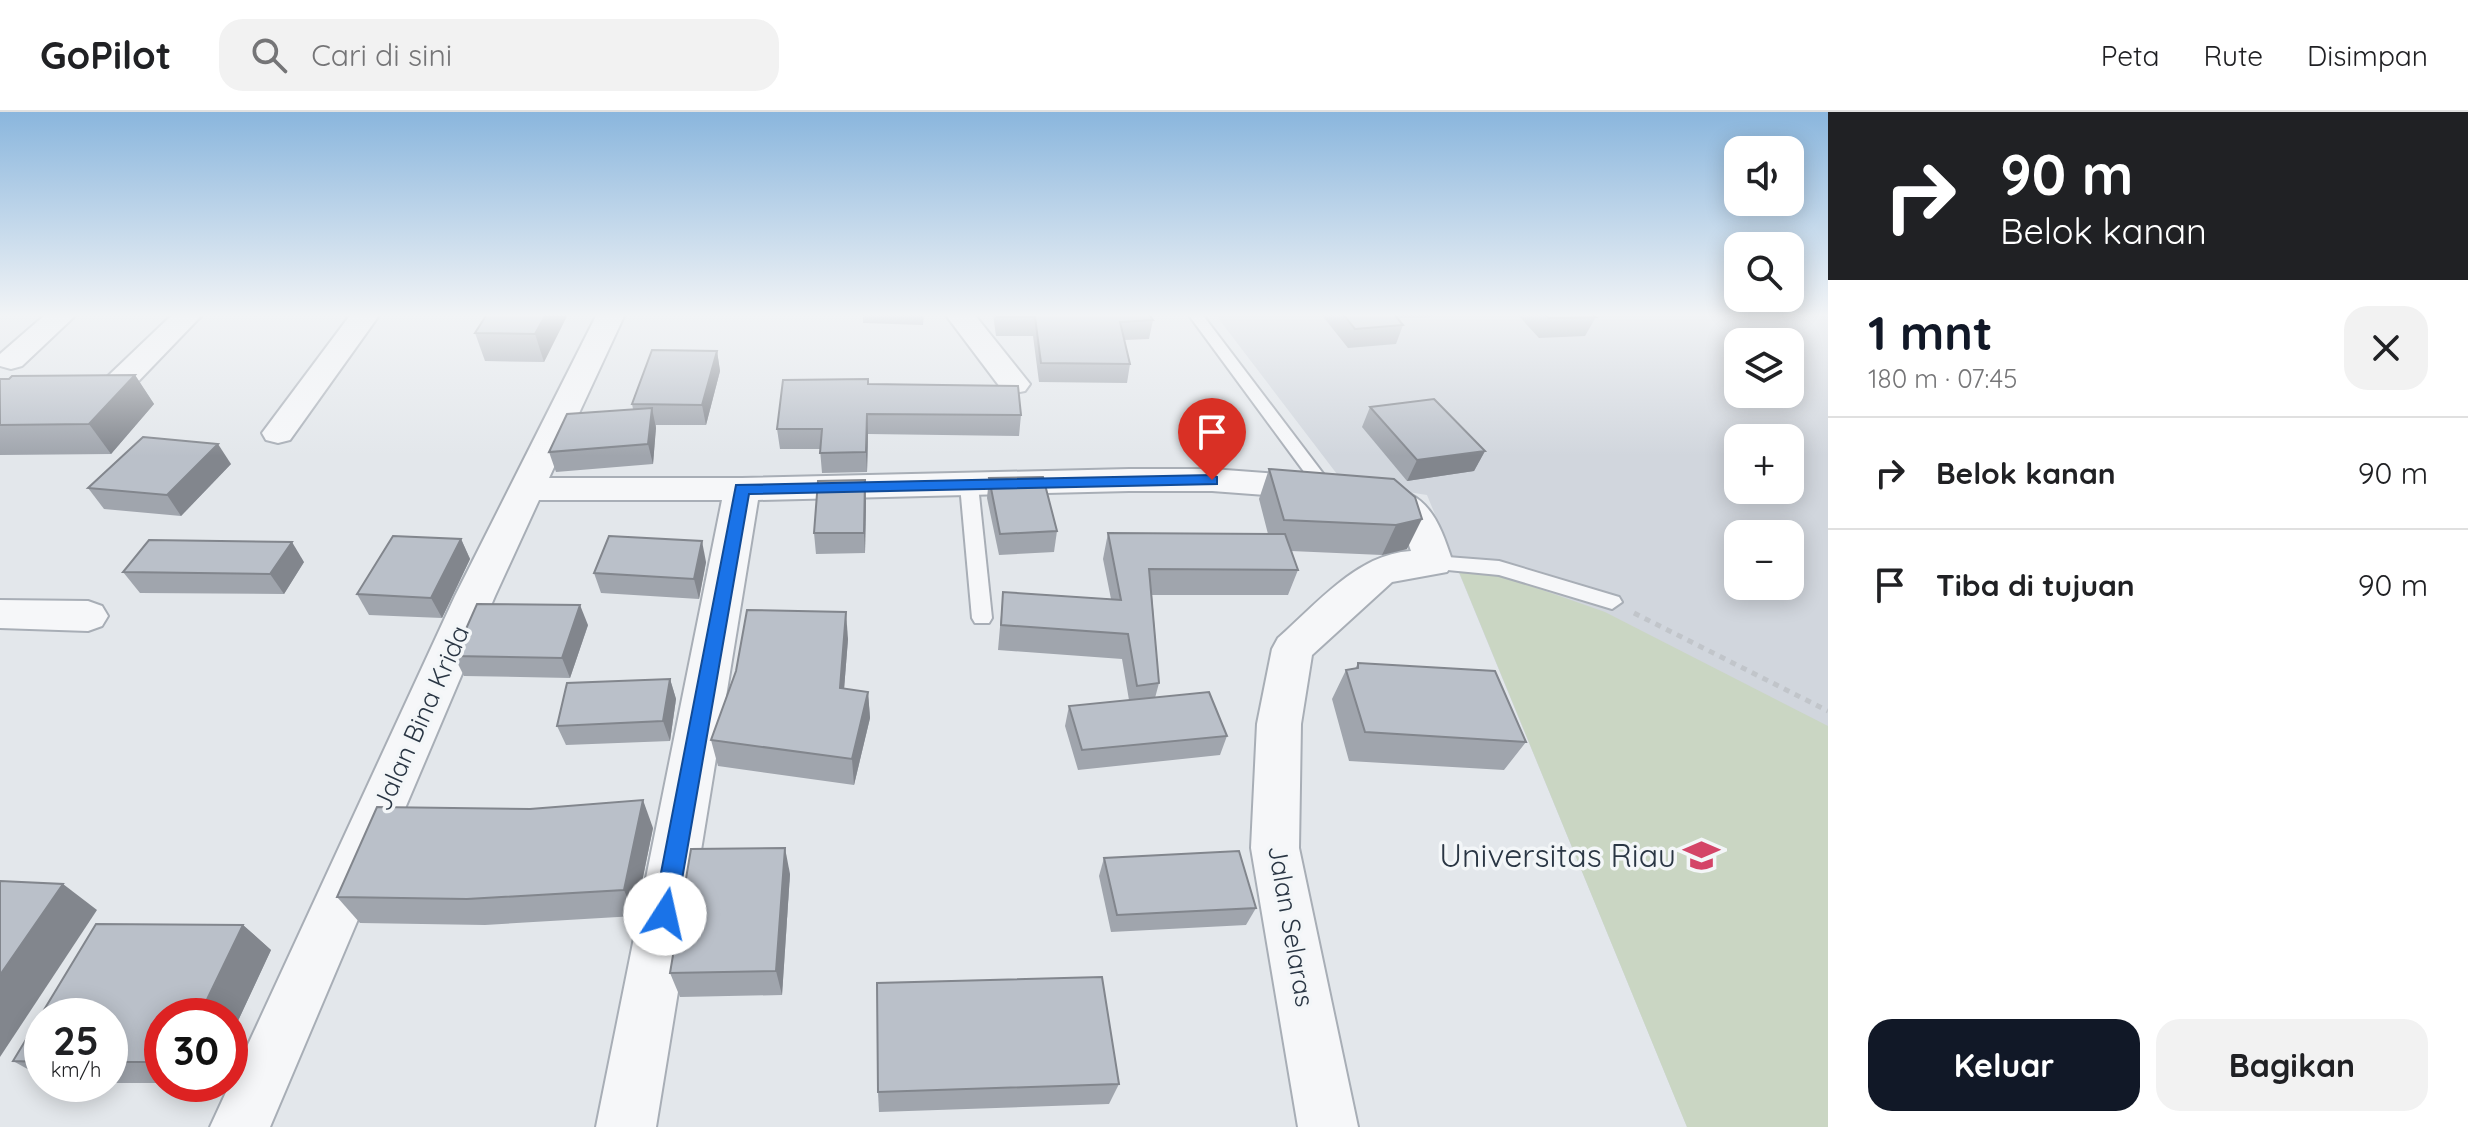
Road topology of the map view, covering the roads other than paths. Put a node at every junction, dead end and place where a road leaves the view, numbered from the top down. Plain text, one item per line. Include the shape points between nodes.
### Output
1 (141, 361) edge
2 (331, 361) edge
3 (589, 361) edge
4 (996, 361) edge
5 (1230, 361) edge
6 (119, 383) edge
7 (1014, 384) edge
8 (278, 433) dead end
9 (969, 485) junction
10 (1325, 488) junction
11 (529, 489) junction
12 (742, 489) junction
13 (1434, 563) junction
14 (1612, 602) road end
15 (0, 614) edge
16 (88, 616) dead end
17 (982, 618) dead end
18 (240, 1127) edge
19 (626, 1127) edge
20 (1328, 1127) edge

1 - 6 street
2 - 8 street
3 - 11 street, Jalan Bina Krida
4 - 7 street
5 - 10 lane
9 - 10 street via 1212,480
9 - 12 street
9 - 17 lane
10 - 13 street via 1401,500 1420,521
11 - 12 street
11 - 18 street, Jalan Bina Krida via 475,596
12 - 19 street
13 - 14 lane, Jalan Selaras via 1499,568
13 - 20 street, Jalan Selaras via 1399,565 1378,573 1293,649 1279,724 1275,848
15 - 16 street

